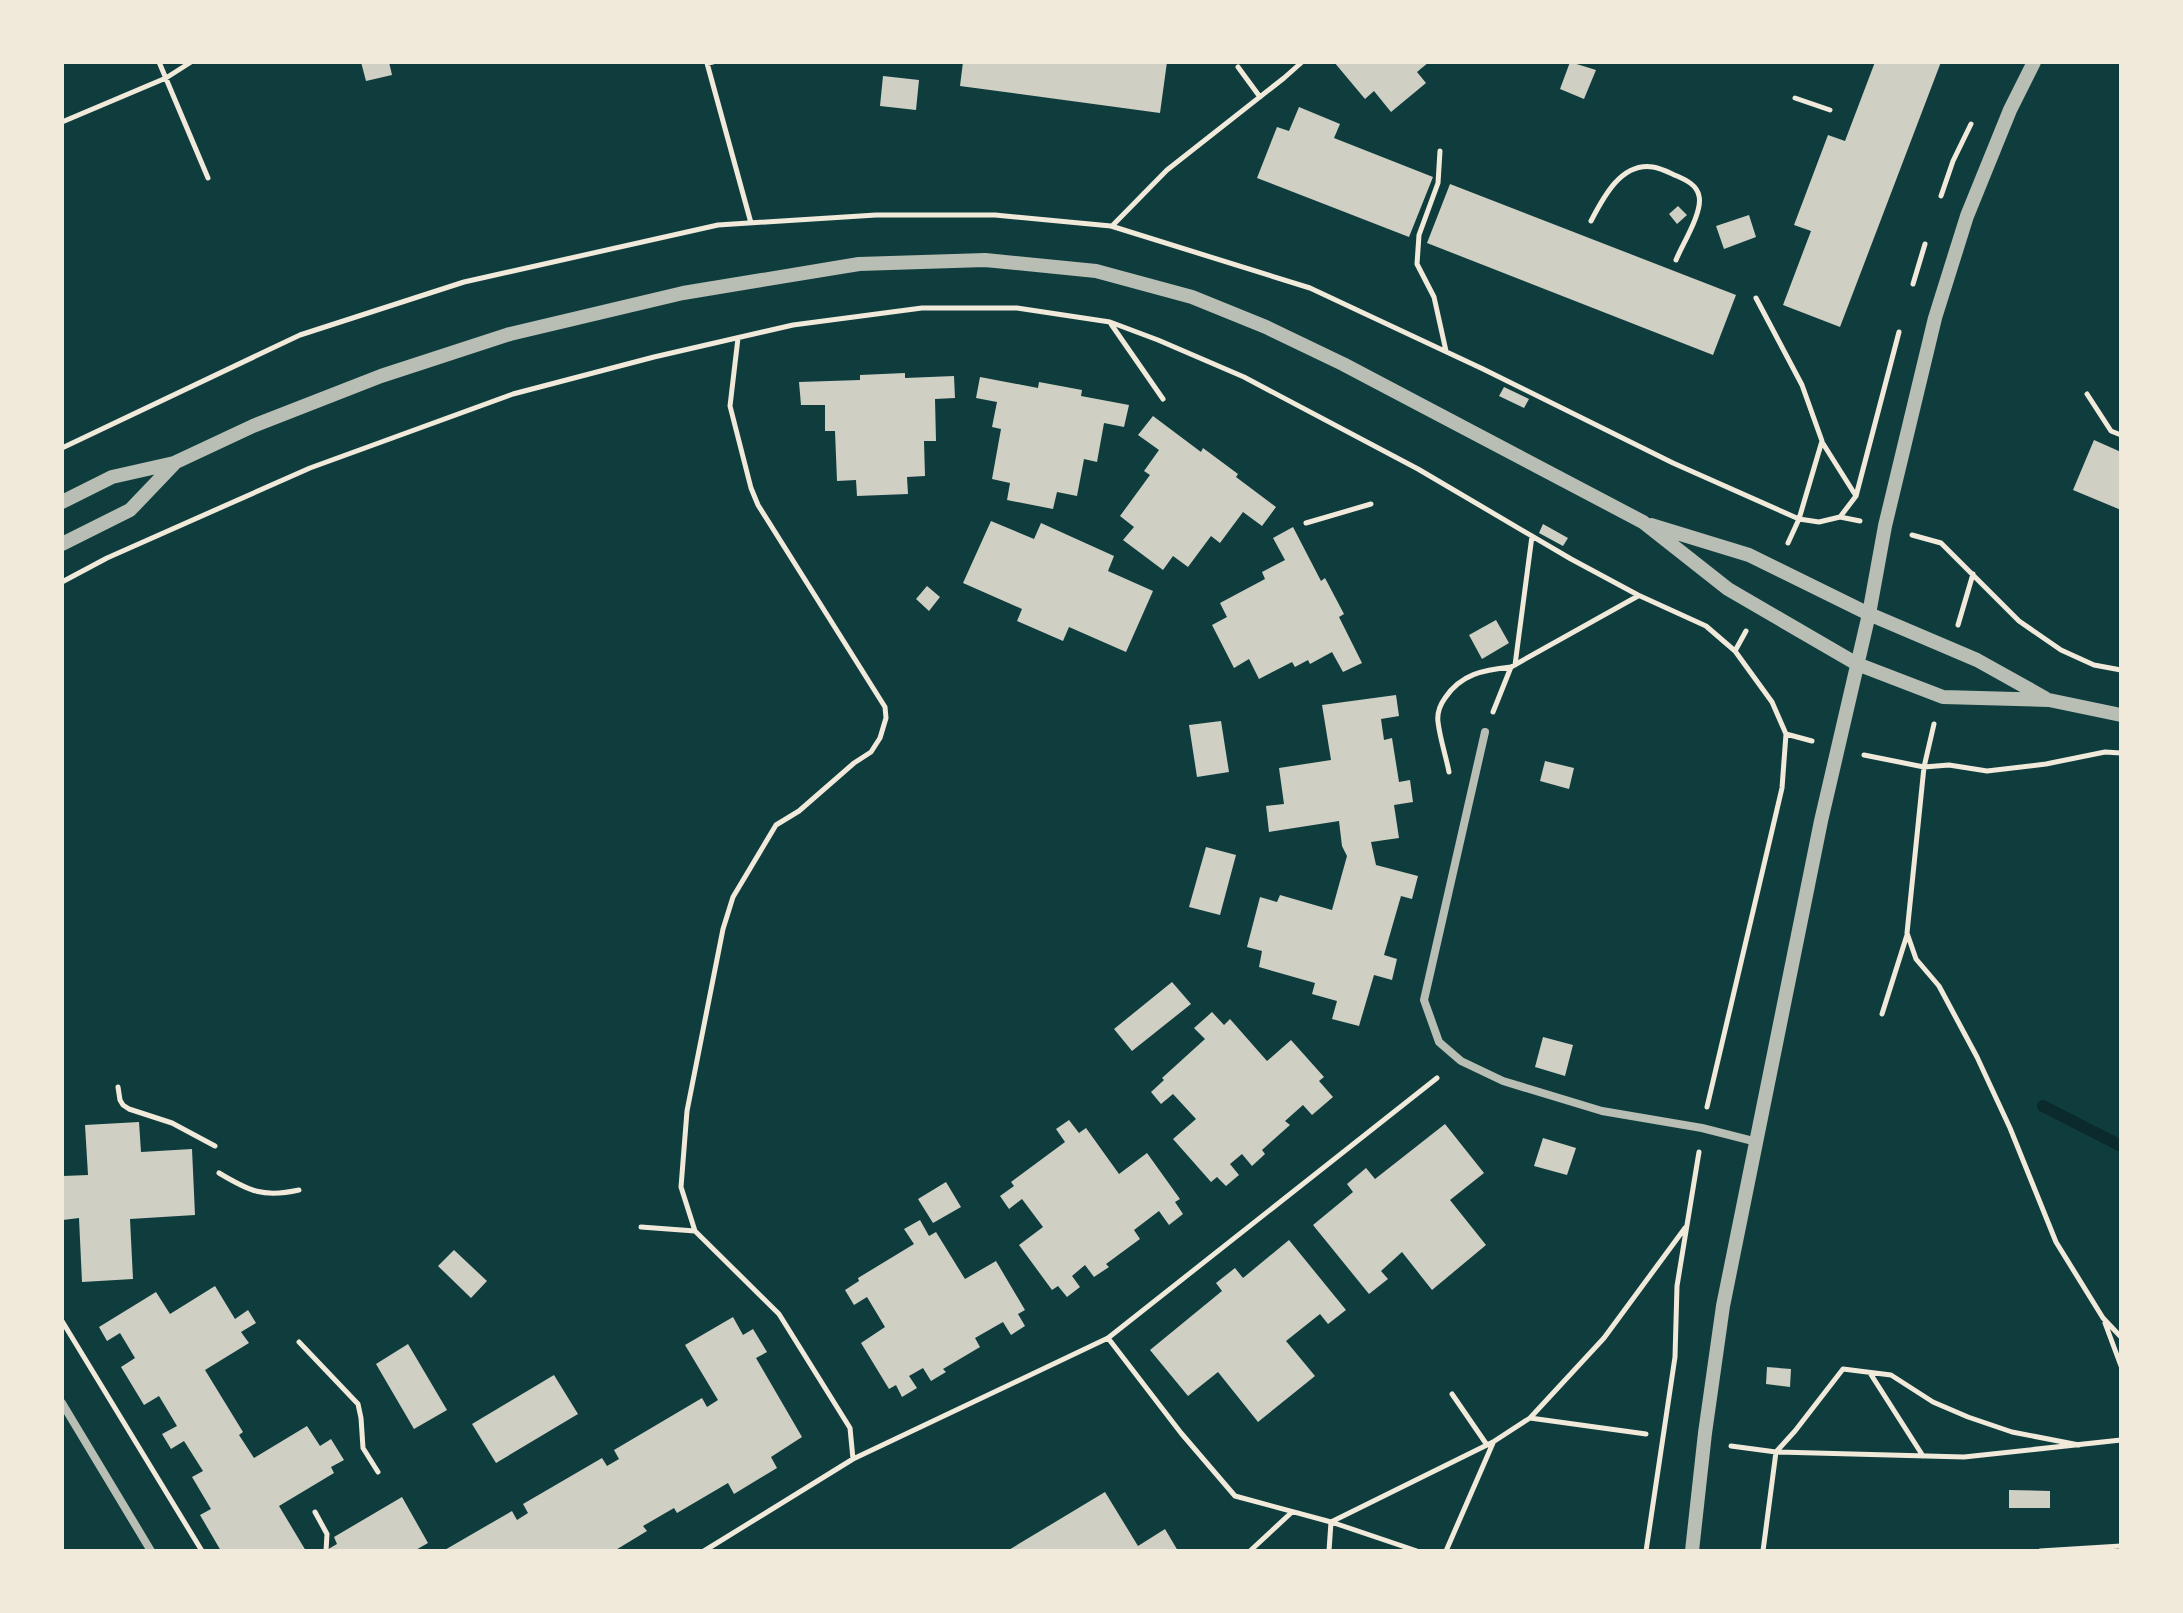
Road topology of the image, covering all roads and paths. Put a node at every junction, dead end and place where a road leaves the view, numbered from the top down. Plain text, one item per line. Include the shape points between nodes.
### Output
1 (159, 62) edge
2 (191, 62) edge
3 (713, 62) edge
4 (1302, 62) edge
5 (2034, 62) edge
6 (1238, 67) dead end
7 (166, 78) junction
8 (1260, 97) junction
9 (1795, 98) dead end
10 (1830, 110) dead end
11 (62, 122) edge
12 (1440, 151) dead end
13 (208, 178) dead end
14 (1591, 221) dead end
15 (751, 223) junction
16 (1111, 226) junction
17 (1676, 260) dead end
18 (1756, 298) dead end
19 (1110, 322) junction
20 (738, 338) junction
21 (1446, 352) junction
22 (2087, 394) dead end
23 (1163, 399) dead end
24 (2121, 435) edge
25 (1822, 441) junction
26 (62, 448) edge
27 (174, 463) junction
28 (1856, 496) dead end
29 (62, 502) edge
30 (1371, 504) dead end
31 (1799, 519) junction
32 (1643, 522) junction
33 (1306, 523) dead end
34 (1885, 526) junction
35 (1532, 536) junction
36 (62, 544) edge
37 (62, 582) edge
38 (1638, 595) junction
39 (1869, 614) junction
40 (1857, 664) junction
41 (1513, 666) junction
42 (2121, 670) edge
43 (2049, 700) junction
44 (1772, 702) dead end
45 (2121, 715) edge
46 (1485, 732) joint
47 (1786, 734) dead end
48 (1838, 749) junction
49 (2121, 753) edge
50 (1450, 775) dead end
51 (1918, 819) dead end
52 (1907, 933) junction
53 (1882, 1014) dead end
54 (1428, 1066) dead end
55 (118, 1087) dead end
56 (1757, 1142) junction
57 (215, 1146) dead end
58 (1684, 1152) dead end
59 (1698, 1157) dead end
60 (219, 1173) dead end
61 (299, 1190) dead end
62 (641, 1227) dead end
63 (1686, 1227) dead end
64 (695, 1231) junction
65 (2103, 1318) junction
66 (62, 1321) edge
67 (2121, 1337) edge
68 (1108, 1338) junction
69 (299, 1342) dead end
70 (2121, 1366) edge
71 (1870, 1373) junction
72 (1452, 1394) dead end
73 (62, 1403) edge
74 (1530, 1418) junction
75 (1646, 1434) dead end
76 (2121, 1440) edge
77 (1490, 1444) junction
78 (1722, 1445) dead end
79 (2079, 1445) junction
80 (1776, 1452) junction
81 (1923, 1456) junction
82 (853, 1459) junction
83 (378, 1472) dead end
84 (315, 1512) dead end
85 (1293, 1512) junction
86 (1331, 1522) junction
87 (2121, 1546) edge
88 (151, 1551) edge
89 (202, 1551) edge
90 (326, 1551) edge
91 (704, 1551) edge
92 (1250, 1551) edge
93 (1329, 1551) edge
94 (1417, 1551) edge
95 (1446, 1551) edge
96 (1692, 1551) edge
97 (1763, 1551) edge
98 (2040, 1551) edge

1 - 7 path
2 - 7 path
3 - 15 path via 707,63
4 - 8 path
5 - 34 street via 1967,216 1935,318
6 - 8 path
7 - 11 path
7 - 13 path
8 - 16 path via 1167,170
9 - 10 path
12 - 21 path via 1438,183 1419,235 1417,264 1434,297
14 - 17 path via 1604,195 1636,169 1652,167 1683,178 1700,196
15 - 16 path via 995,215
15 - 26 path via 718,225 464,282 300,335
16 - 21 path via 1310,288
18 - 25 path via 1802,385
19 - 20 path via 1017,308 922,308
19 - 23 path
19 - 35 path via 1244,377
20 - 37 path via 513,394 310,468
20 - 64 path via 730,406 751,488 885,707 886,718 871,752 776,825 733,897 687,1111 681,1187
21 - 31 path
22 - 24 path via 2111,431
25 - 28 path
25 - 31 path
27 - 29 street via 112,477
27 - 32 street via 381,376 510,334 683,293 844,266 985,260 1096,271 1192,297 1343,364
27 - 36 street via 130,510
30 - 33 path
31 - 34 path via 1840,517
32 - 39 street via 1749,555
32 - 40 street via 1728,589
34 - 39 street
34 - 42 path via 1941,543 2019,621 2061,650
35 - 38 path
35 - 41 path
38 - 41 path
38 - 44 path via 1706,626 1735,651
39 - 40 street
39 - 43 street via 1977,660
40 - 43 street via 1943,697
40 - 48 street
41 - 46 path
41 - 50 path via 1467,676 1441,703 1437,719
43 - 45 street
46 - 56 street via 1424,1000 1439,1042 1461,1061 1503,1081 1602,1111
47 - 48 path
48 - 49 path via 1924,767 1987,771
48 - 56 street
51 - 52 path
52 - 53 path
52 - 65 path via 1916,959 1939,986 1977,1057 2056,1242
54 - 68 path via 1437,1078
55 - 57 path via 120,1100 129,1109 172,1123
56 - 96 street via 1723,1306
58 - 59 path
60 - 61 path via 260,1194
62 - 64 path
63 - 74 path via 1604,1338
64 - 82 path via 779,1314 850,1428
65 - 67 path
65 - 70 path
66 - 89 path
68 - 82 path
68 - 85 path via 1235,1496
69 - 83 path via 358,1404 363,1448
71 - 79 path via 1891,1375 1933,1402 1997,1427
71 - 80 path via 1843,1369
71 - 81 path
72 - 77 path
73 - 88 street
74 - 75 path
74 - 77 path
76 - 79 path
77 - 86 path
77 - 95 path
78 - 80 path
79 - 81 path
80 - 81 path
80 - 97 path
82 - 91 path
84 - 90 path via 327,1534
85 - 86 path
85 - 92 path
86 - 93 path
86 - 94 path
87 - 98 path

